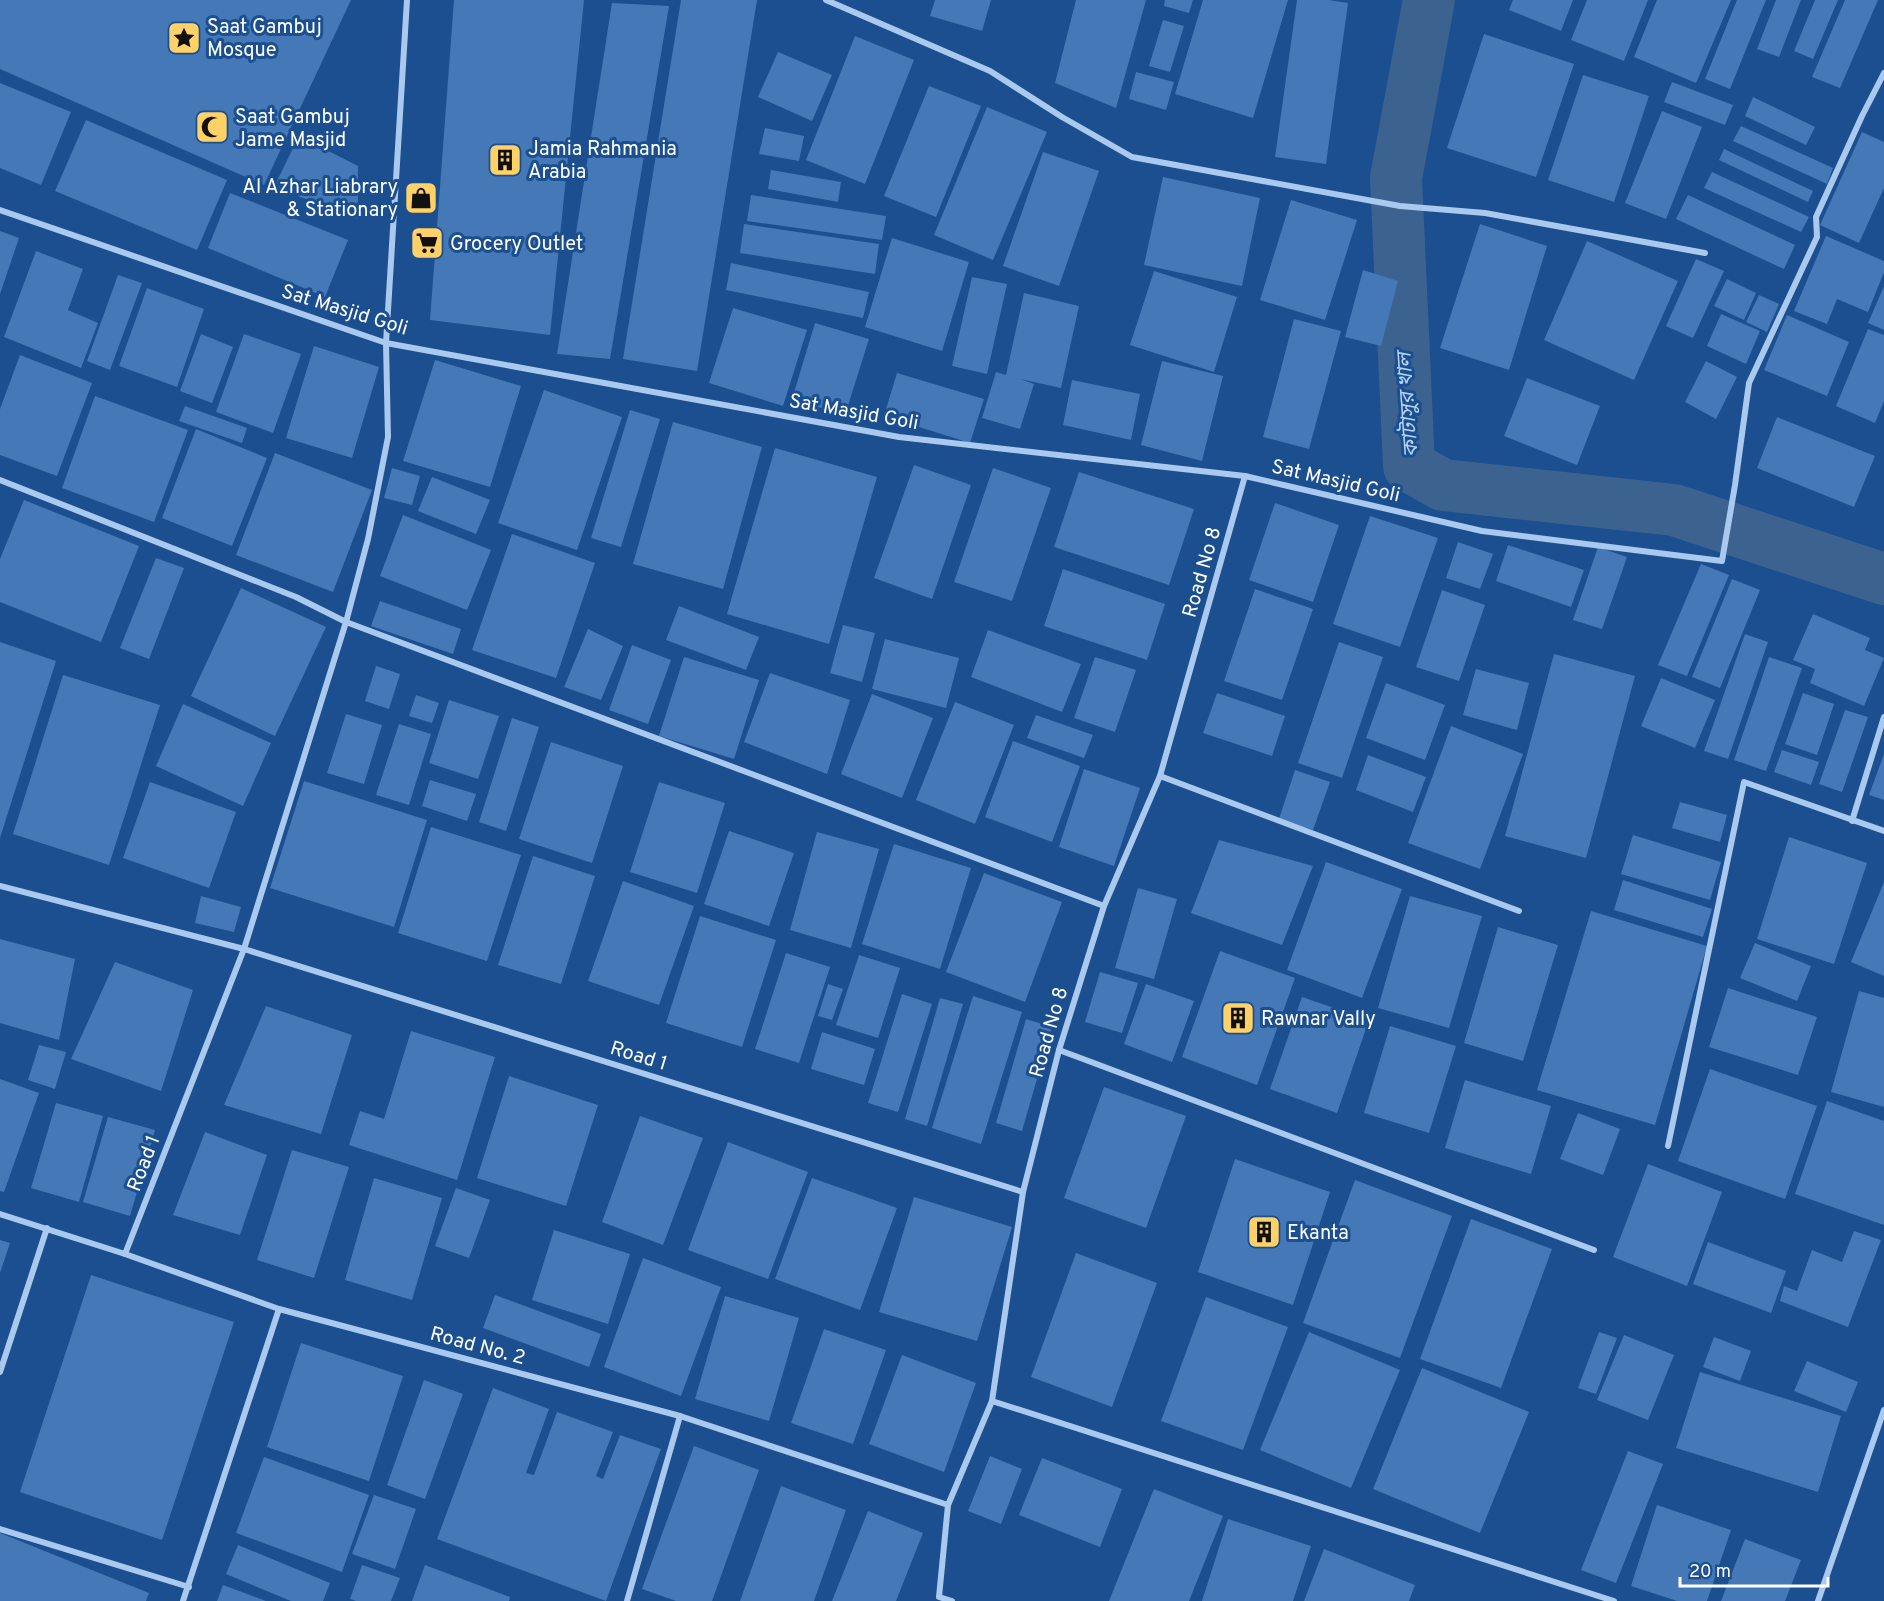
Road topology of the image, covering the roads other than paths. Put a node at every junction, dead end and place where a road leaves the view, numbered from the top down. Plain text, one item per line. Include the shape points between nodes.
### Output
1 (407, 0) edge
2 (826, 0) edge
3 (1884, 73) edge
4 (0, 210) edge
5 (1705, 253) dead end
6 (386, 343) junction
7 (1245, 476) junction
8 (0, 480) edge
9 (346, 622) junction
10 (1884, 717) edge
11 (1160, 776) junction
12 (1852, 820) junction
13 (1884, 831) edge
14 (0, 886) edge
15 (1104, 906) junction
16 (1519, 911) dead end
17 (244, 949) junction
18 (1059, 1050) junction
19 (1668, 1146) dead end
20 (1023, 1192) junction
21 (0, 1214) edge
22 (47, 1228) junction
23 (1594, 1250) dead end
24 (125, 1254) junction
25 (279, 1309) junction
26 (0, 1372) edge
27 (992, 1401) junction
28 (1884, 1410) edge
29 (680, 1416) junction
30 (948, 1505) junction
31 (0, 1529) edge
32 (189, 1587) junction
33 (183, 1601) edge
34 (627, 1601) edge
35 (952, 1601) edge
36 (1614, 1601) edge
37 (1818, 1601) edge

1 - 6 street
2 - 5 street via 990,71 1132,157 1400,206 1485,213
3 - 7 street, Sat Masjid Goli via 1816,217 1817,237 1749,383 1722,561 1482,531
4 - 6 street, Sat Masjid Goli
6 - 7 street, Sat Masjid Goli via 899,437
6 - 9 street via 388,437 368,539
7 - 11 street, Road No 8
8 - 9 street via 296,597
9 - 15 street
9 - 17 street
10 - 12 street
11 - 15 street, Road No 8
11 - 16 street
12 - 13 street
12 - 19 street via 1744,782
14 - 17 street, Road 1
15 - 18 street, Road No 8
17 - 20 street, Road 1
17 - 24 street, Road 1
18 - 20 street, Road No 8
18 - 23 street
20 - 27 street, Road No 8
21 - 22 street, Road No. 2
22 - 24 street, Road No. 2
22 - 26 street
24 - 25 street, Road No. 2
25 - 29 street, Road No. 2
25 - 32 street
27 - 30 street, Road No 8
27 - 36 street
28 - 37 street
29 - 30 street, Road No. 2
29 - 34 street
30 - 35 street, Road No 8 via 939,1597
31 - 32 street
32 - 33 street

